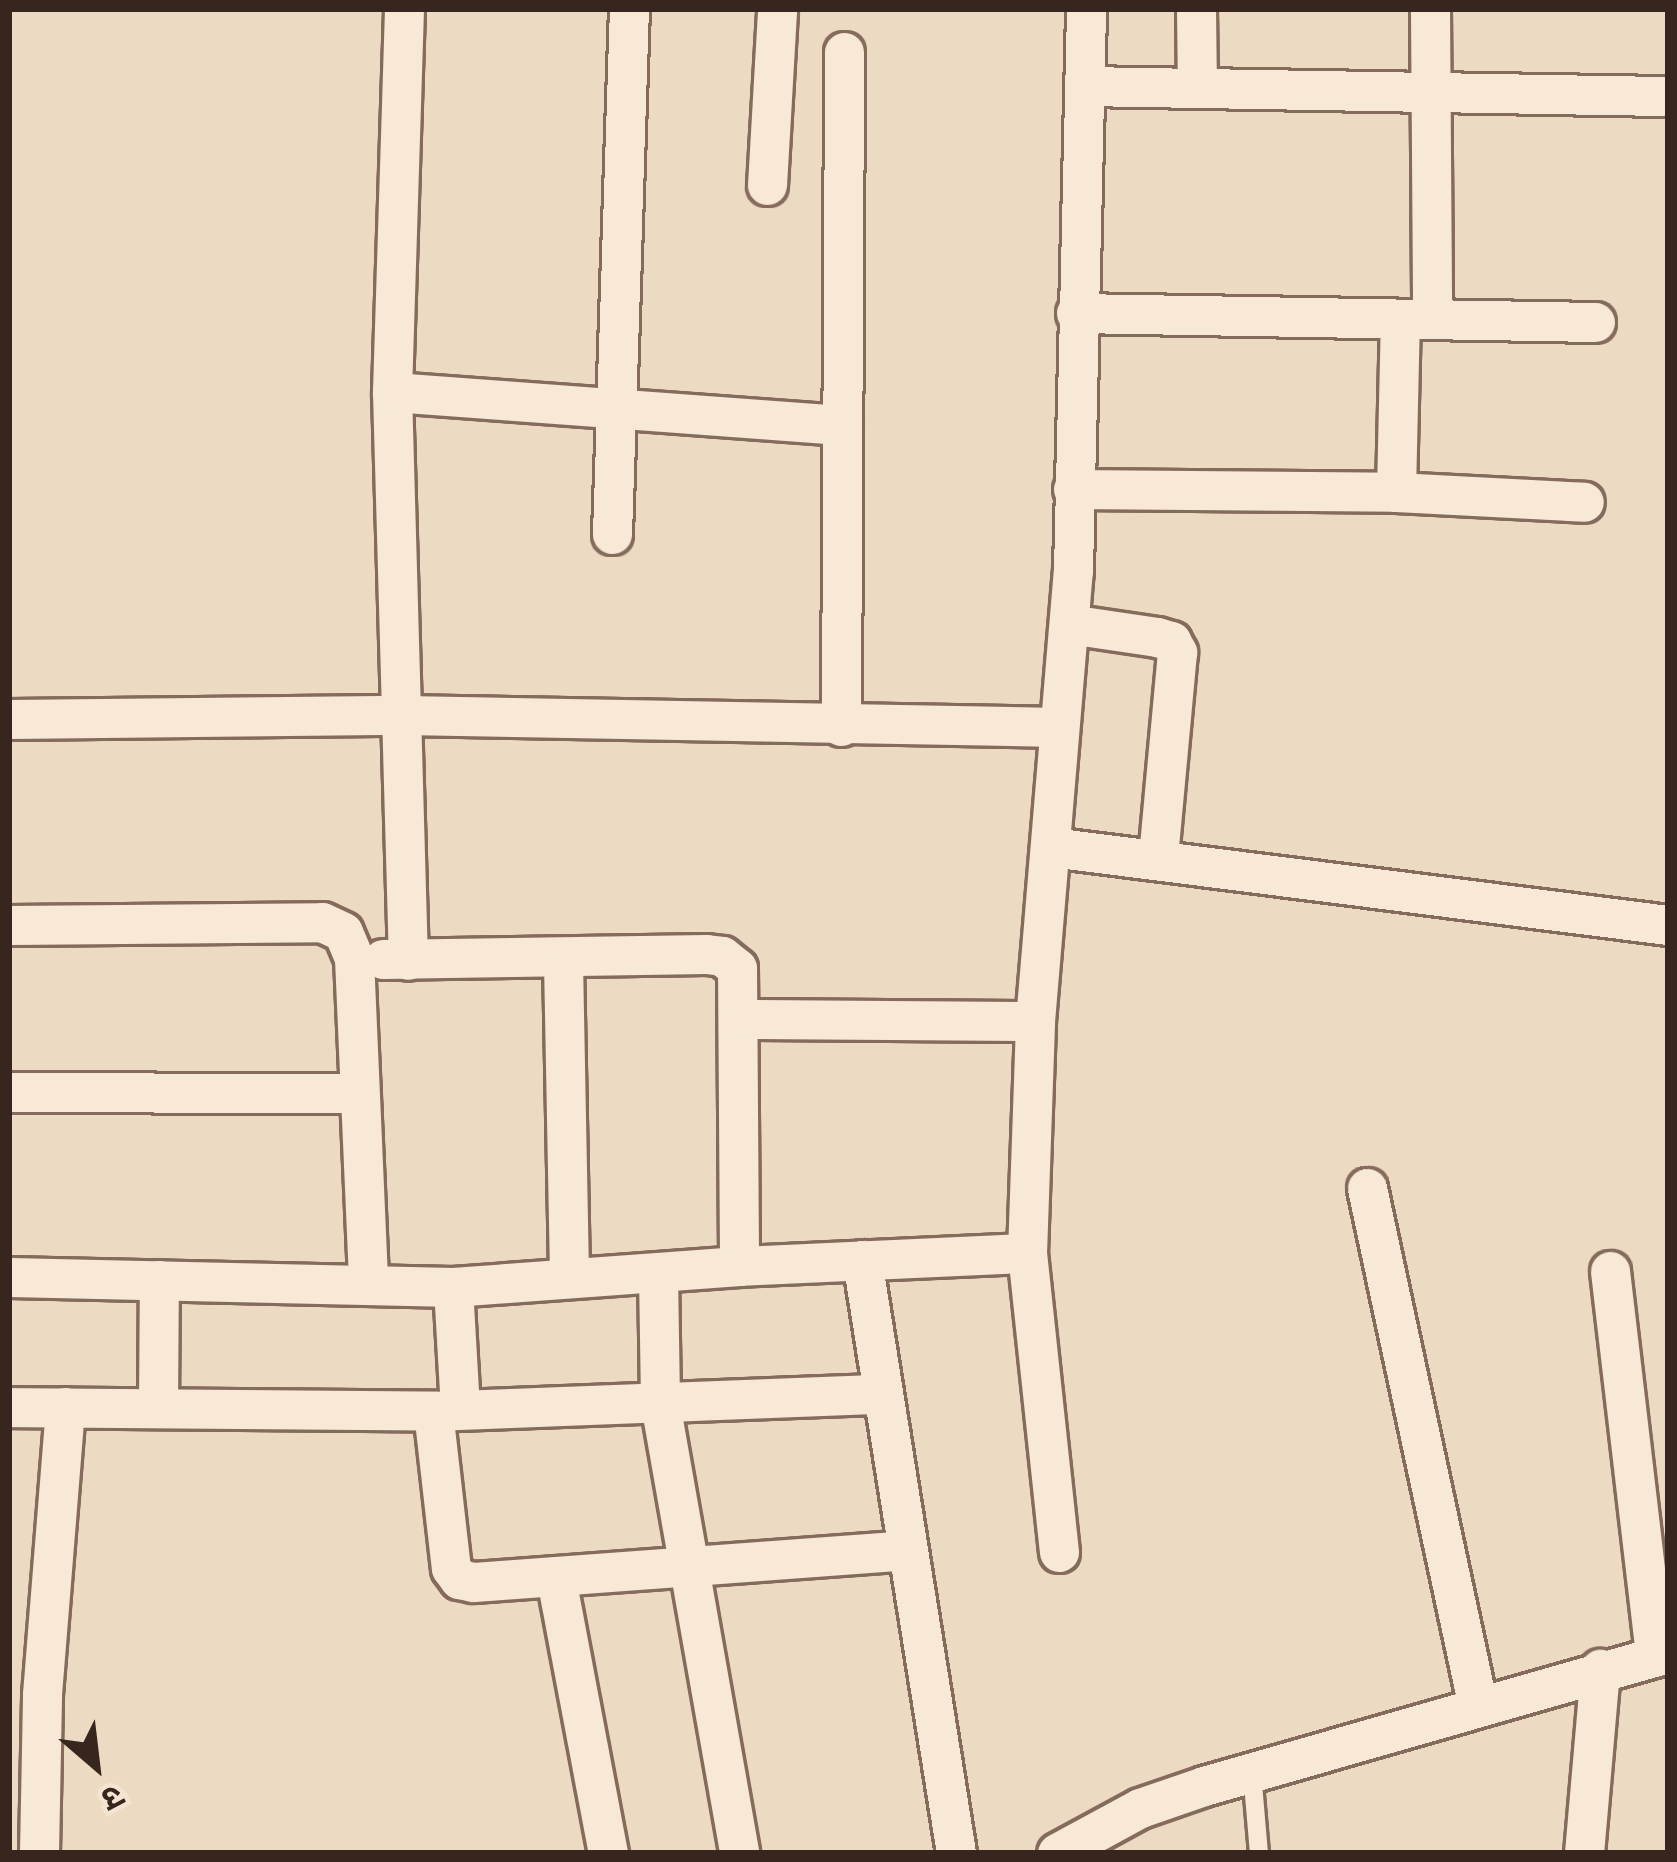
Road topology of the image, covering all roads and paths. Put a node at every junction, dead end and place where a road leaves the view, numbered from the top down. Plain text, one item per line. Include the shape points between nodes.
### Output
1 (404, 9) edge
2 (629, 9) edge
3 (777, 9) edge
4 (1086, 9) edge
5 (1196, 9) edge
6 (1430, 9) edge
7 (844, 52) dead end
8 (1084, 86) junction
9 (1197, 87) junction
10 (1428, 92) junction
11 (1663, 96) dead end
12 (767, 185) dead end
13 (1076, 313) junction
14 (1416, 319) junction
15 (1595, 322) dead end
16 (392, 392) junction
17 (616, 410) junction
18 (842, 425) junction
19 (1072, 489) junction
20 (1396, 491) junction
21 (1584, 502) dead end
22 (612, 533) dead end
23 (1069, 624) junction
24 (404, 715) junction
25 (9, 719) edge
26 (841, 726) junction
27 (1059, 727) junction
28 (1052, 847) junction
29 (1158, 858) junction
30 (9, 925) edge
31 (1668, 925) edge
32 (354, 958) junction
33 (409, 960) junction
34 (562, 961) junction
35 (741, 1019) junction
36 (1035, 1021) junction
37 (9, 1092) edge
38 (359, 1093) junction
39 (1367, 1188) dead end
40 (1028, 1253) junction
41 (862, 1260) junction
42 (740, 1266) junction
43 (1610, 1271) dead end
44 (658, 1274) junction
45 (9, 1277) edge
46 (569, 1277) junction
47 (159, 1280) junction
48 (368, 1284) junction
49 (453, 1287) junction
50 (880, 1394) junction
51 (660, 1403) junction
52 (9, 1407) edge
53 (65, 1407) junction
54 (158, 1408) junction
55 (447, 1410) junction
56 (907, 1550) junction
57 (1059, 1552) dead end
58 (688, 1568) junction
59 (556, 1578) junction
60 (1662, 1654) edge
61 (1600, 1669) junction
62 (26, 1691) edge
63 (1478, 1707) junction
64 (1252, 1772) junction
65 (25, 1784) edge
66 (1063, 1851) edge
67 (39, 1853) edge
68 (608, 1853) edge
69 (739, 1853) edge
70 (956, 1853) edge
71 (1259, 1853) edge
72 (1584, 1853) edge

1 - 16 street
2 - 17 street
3 - 12 street
4 - 8 street
5 - 9 street
6 - 10 street
7 - 18 street
8 - 9 street
8 - 13 street
9 - 10 street
10 - 11 street
10 - 14 street
13 - 14 street
13 - 19 street
14 - 15 street
14 - 20 street
16 - 17 street
16 - 24 street
17 - 18 street
17 - 22 street
18 - 26 street
19 - 20 street
19 - 23 street
20 - 21 street
23 - 27 street
23 - 29 street via 1157,637 1177,652
24 - 25 street
24 - 26 street
24 - 33 street
26 - 27 street
27 - 28 street
28 - 29 street
28 - 36 street
29 - 31 street
30 - 32 street via 322,922 343,932
32 - 33 street
32 - 38 street
33 - 34 street
34 - 35 street via 722,956 737,968
34 - 46 street
35 - 36 street
35 - 42 street
36 - 40 street
37 - 38 street
38 - 48 street
39 - 63 street
40 - 41 street
40 - 57 street
41 - 42 street
41 - 50 street
42 - 44 street
43 - 60 street
44 - 46 street
44 - 51 street
45 - 47 street
46 - 49 street
47 - 48 street
47 - 54 street
48 - 49 street
49 - 55 street
50 - 51 street
50 - 56 street
51 - 55 street
51 - 58 street
52 - 53 street
53 - 54 street
53 - 62 street
54 - 55 street
55 - 59 street via 451,1568 459,1579
56 - 58 street
56 - 70 street
58 - 59 street
58 - 69 street
59 - 68 street
60 - 61 street
61 - 63 street
61 - 72 street
62 - 65 street
63 - 64 street
64 - 66 street via 1139,1808
64 - 71 lane
65 - 67 street

